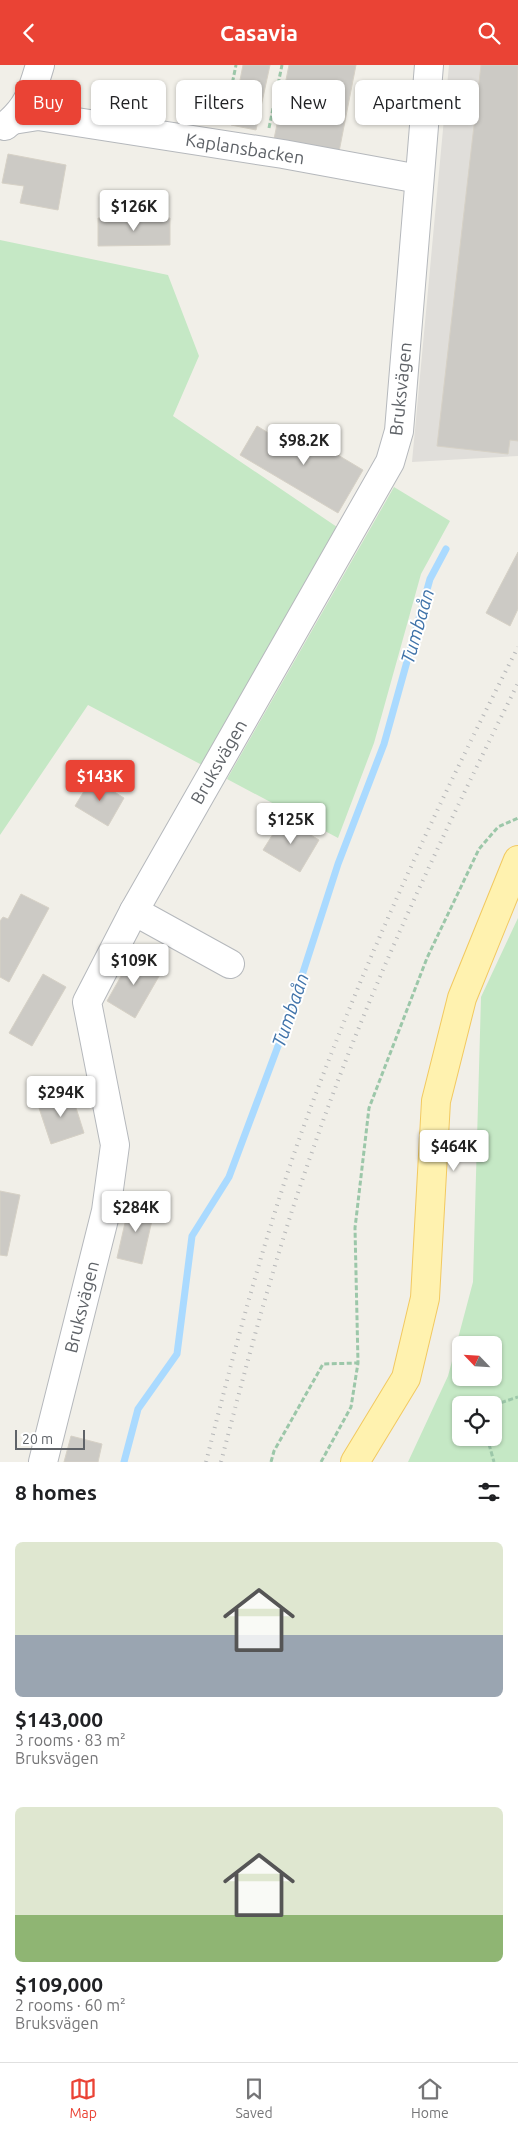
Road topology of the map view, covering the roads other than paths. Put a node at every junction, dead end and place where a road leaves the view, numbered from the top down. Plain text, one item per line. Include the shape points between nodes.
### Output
1 (40, 65) edge
2 (429, 65) edge
3 (4, 122) edge
4 (419, 179) junction
5 (518, 860) edge
6 (134, 911) junction
7 (230, 964) dead end
8 (43, 1462) edge
9 (355, 1462) edge

1 - 3 street via 31,97
2 - 4 street, Bruksvägen
3 - 4 street, Kaplansbacken via 38,115
4 - 6 street, Bruksvägen via 400,431 390,462
5 - 9 main road via 462,998 436,1101 425,1298 406,1378
6 - 7 street
6 - 8 street, Bruksvägen via 87,1002 114,1145 106,1211

